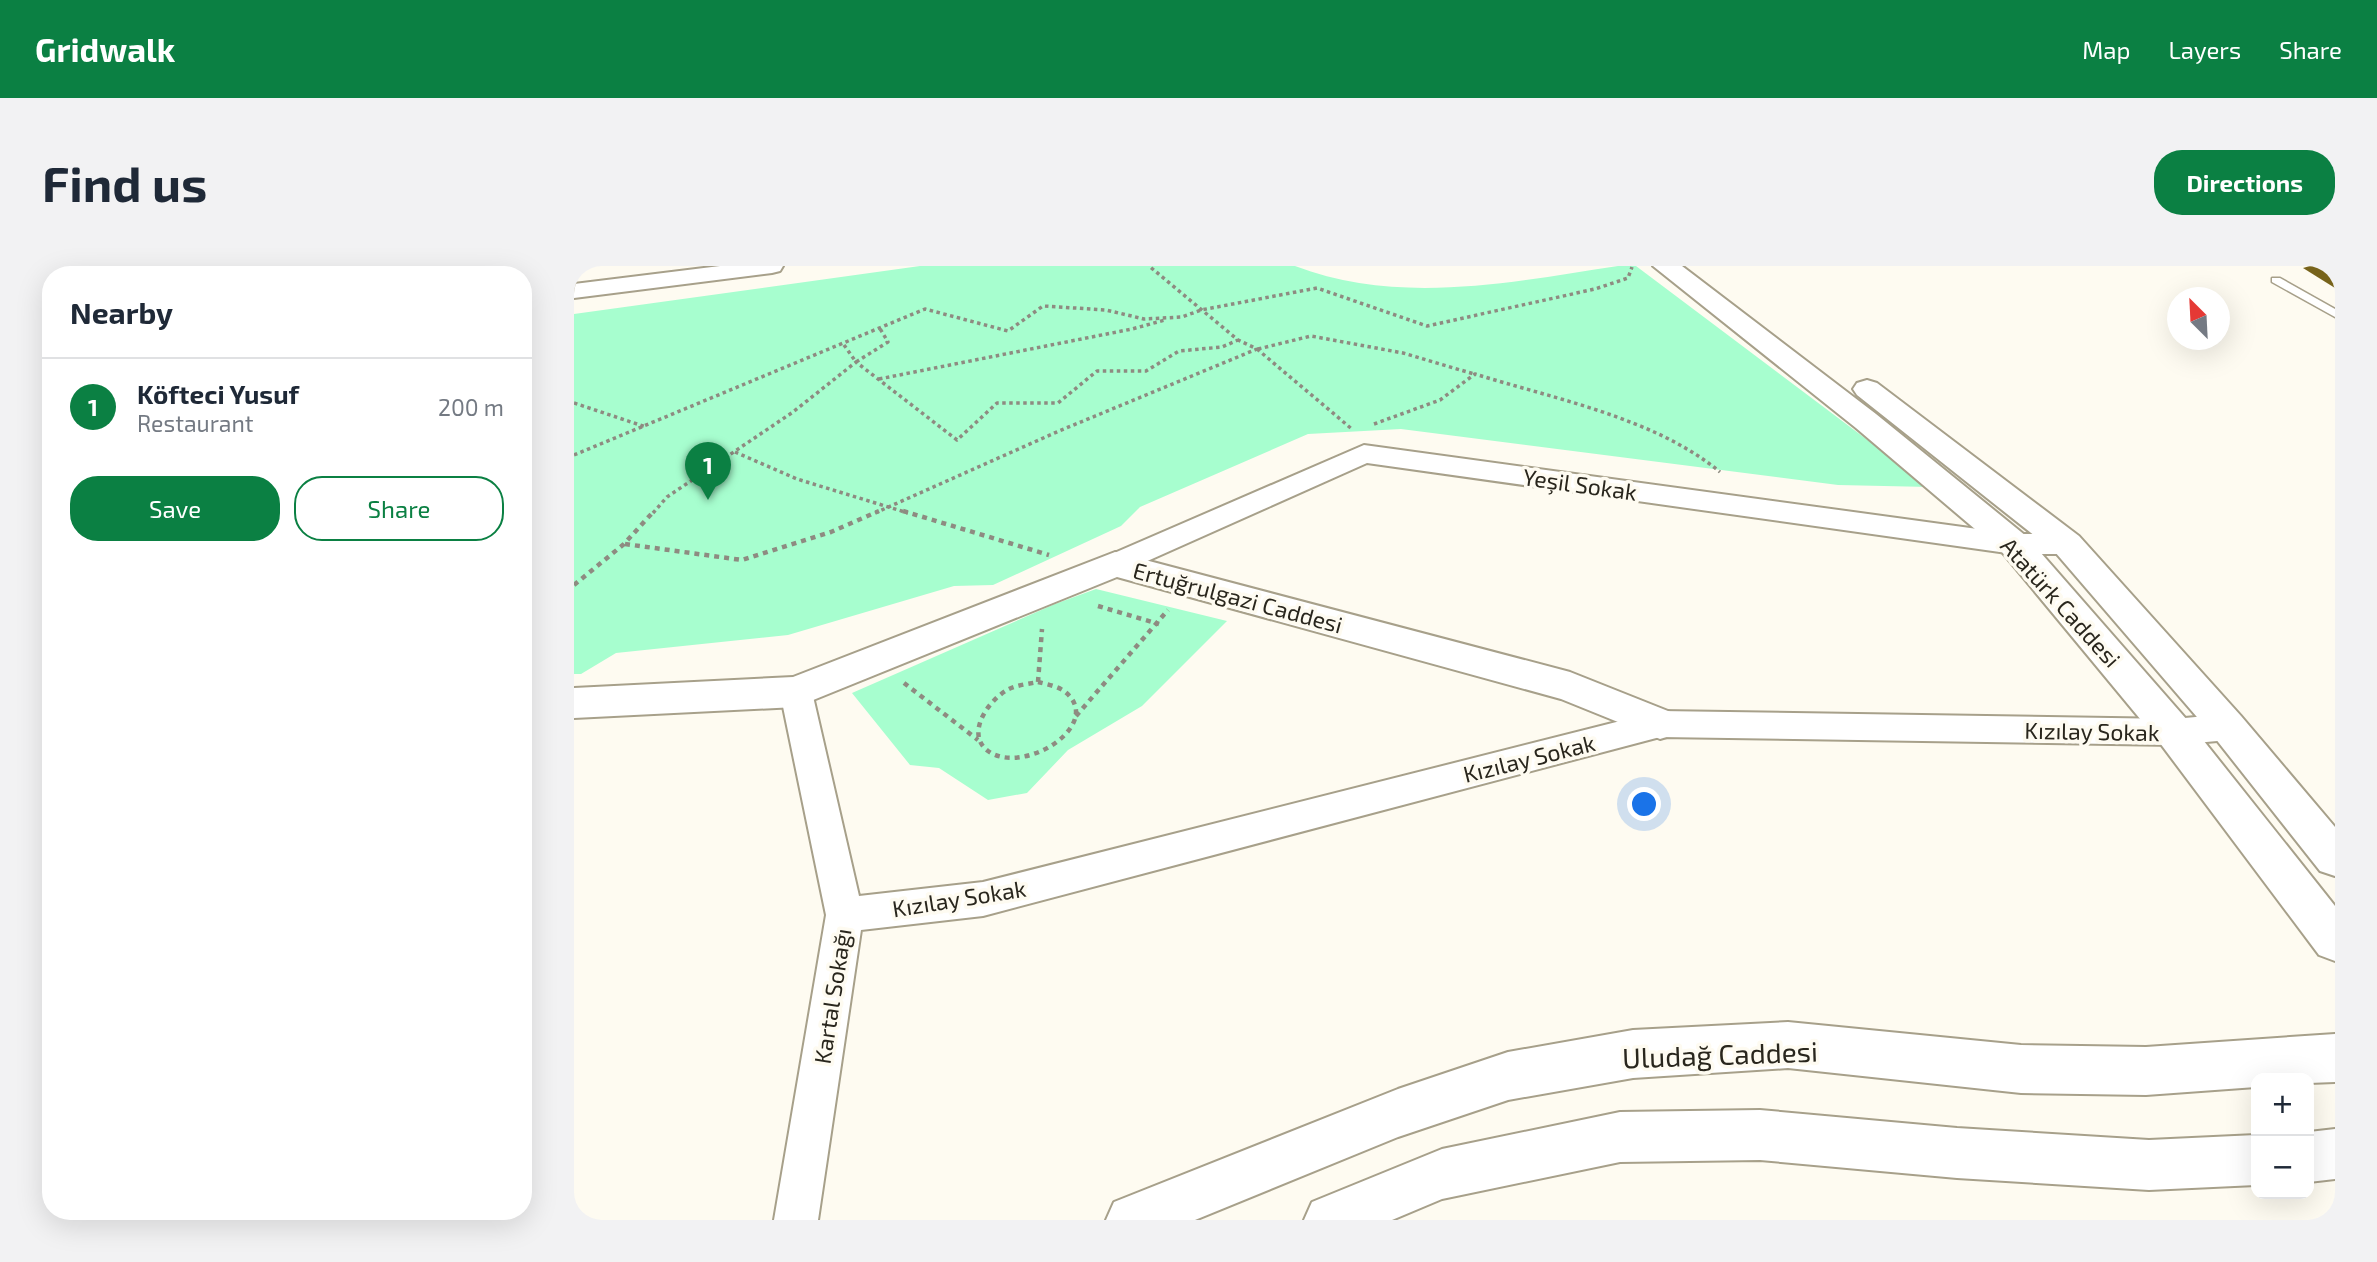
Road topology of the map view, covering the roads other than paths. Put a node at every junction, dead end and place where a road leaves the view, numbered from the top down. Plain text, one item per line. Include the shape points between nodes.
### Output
1 (772, 266) edge
2 (1665, 266) edge
3 (1707, 266) edge
4 (2276, 280) dead end
5 (574, 291) edge
6 (2335, 314) edge
7 (2014, 544) junction
8 (2067, 544) junction
9 (1115, 564) junction
10 (796, 692) junction
11 (574, 703) edge
12 (1660, 724) junction
13 (2228, 727) junction
14 (2174, 732) junction
15 (2335, 858) edge
16 (845, 915) junction
17 (2335, 940) edge
18 (2335, 1058) edge
19 (2335, 1154) edge
20 (2314, 1156) edge
21 (2251, 1160) edge
22 (796, 1220) edge
23 (1132, 1220) edge
24 (1330, 1220) edge

1 - 5 street
2 - 7 main road, Atatürk Caddesi via 1866,421
3 - 8 main road, Atatürk Caddesi
4 - 6 lane
7 - 8 street, Yeşil Sokak
7 - 9 street, Yeşil Sokak via 1364,454
7 - 14 main road, Atatürk Caddesi
8 - 13 main road, Atatürk Caddesi
9 - 10 main road, Ertuğrulgazi Caddesi
9 - 12 main road, Ertuğrulgazi Caddesi via 1570,687
10 - 11 main road, Ertuğrulgazi Caddesi
10 - 16 street, Kartal Sokağı
12 - 14 street, Kızılay Sokak
12 - 16 street, Kızılay Sokak via 983,899
13 - 14 street, Kızılay Sokak
13 - 15 main road, Atatürk Caddesi
14 - 17 main road, Atatürk Caddesi
16 - 22 street, Kartal Sokağı
18 - 23 main road, Uludağ Caddesi via 2146,1071 2021,1069 1788,1045 1633,1054 1508,1076 1398,1113
19 - 20 main road
21 - 24 main road via 2149,1165 1760,1135 1620,1137 1442,1174

